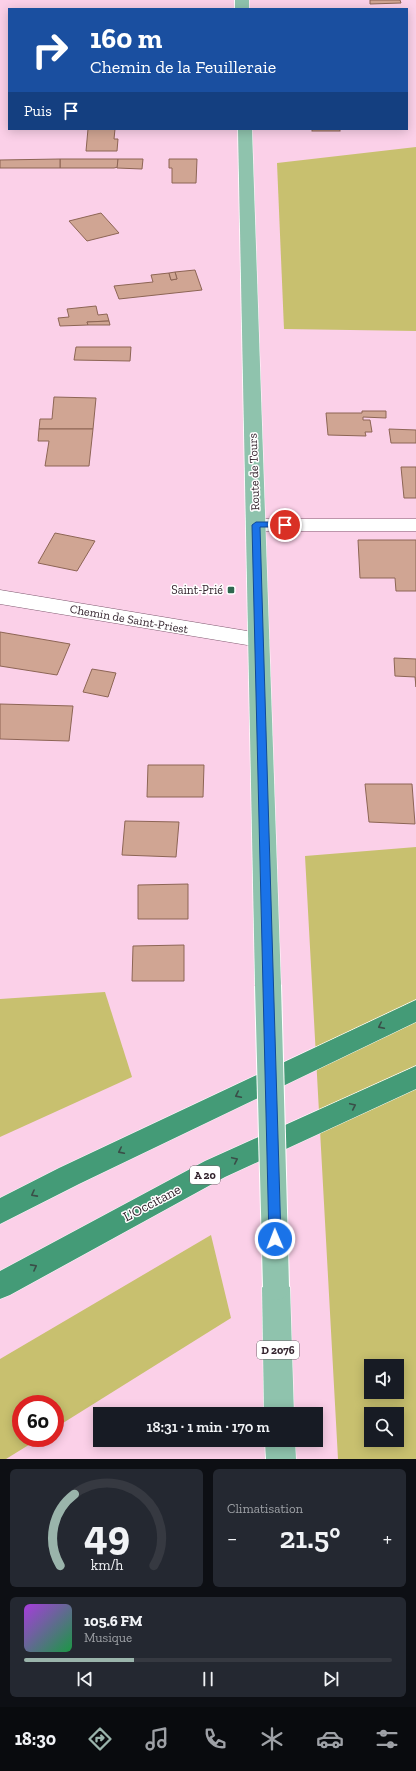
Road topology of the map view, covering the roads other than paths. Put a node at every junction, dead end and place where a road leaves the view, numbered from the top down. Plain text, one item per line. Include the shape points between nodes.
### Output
1 (245, 130) edge
2 (256, 525) junction
3 (416, 525) edge
4 (0, 597) edge
5 (259, 640) junction
6 (416, 1010) edge
7 (416, 1077) edge
8 (0, 1212) edge
9 (0, 1286) edge
10 (279, 1407) edge
11 (280, 1447) edge
12 (281, 1459) edge

1 - 2 main road, Route de Tours / D 2076
2 - 3 street
2 - 5 main road, Route de Tours / D 2076
4 - 5 street, Chemin de Saint-Priest
5 - 10 main road, Route de Tours / D 2076, bridge
6 -> 8 highway via 69,1176
9 -> 7 highway, L'Occitane / A 20 via 215,1169
11 - 12 main road

